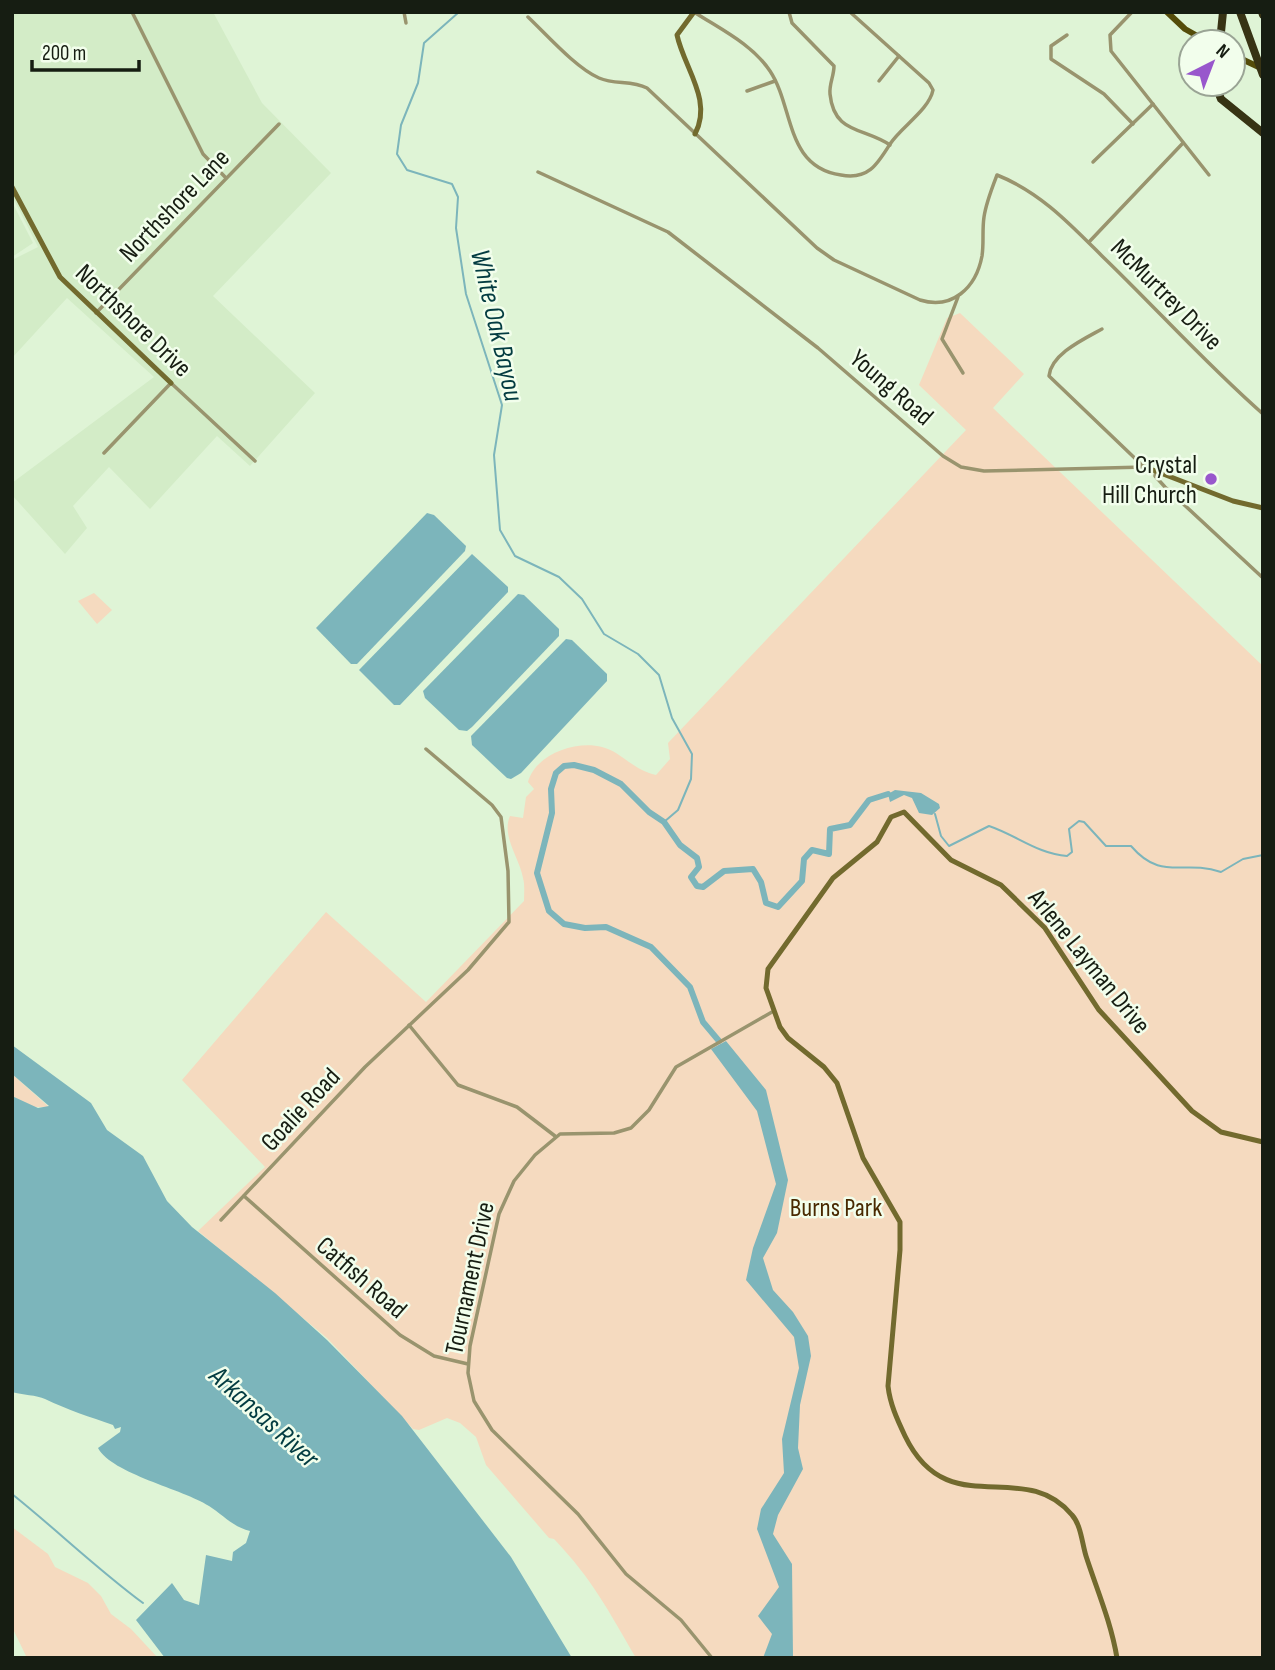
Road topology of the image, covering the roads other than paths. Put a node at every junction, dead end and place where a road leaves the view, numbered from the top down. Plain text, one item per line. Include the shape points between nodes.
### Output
1 (132, 12) edge
2 (404, 12) edge
3 (694, 12) edge
4 (789, 12) edge
5 (850, 12) edge
6 (1132, 12) edge
7 (1167, 12) edge
8 (1240, 12) edge
9 (528, 17) dead end
10 (406, 23) dead end
11 (1184, 28) edge
12 (1068, 35) dead end
13 (899, 56) junction
14 (1247, 61) edge
15 (1263, 69) edge
16 (1263, 75) edge
17 (775, 81) junction
18 (879, 81) dead end
19 (747, 91) dead end
20 (1221, 98) edge
21 (1153, 104) junction
22 (279, 124) dead end
23 (1133, 124) junction
24 (1263, 133) edge
25 (695, 134) junction
26 (1183, 143) junction
27 (890, 145) junction
28 (1093, 162) dead end
29 (538, 172) dead end
30 (1209, 176) dead end
31 (226, 178) junction
32 (12, 187) edge
33 (1089, 242) junction
34 (958, 297) junction
35 (96, 313) junction
36 (1102, 329) dead end
37 (963, 373) dead end
38 (171, 383) junction
39 (1263, 414) edge
40 (104, 453) dead end
41 (255, 461) dead end
42 (1145, 467) junction
43 (1156, 471) junction
44 (1263, 508) edge
45 (1263, 578) edge
46 (426, 749) dead end
47 (772, 1012) junction
48 (409, 1025) junction
49 (555, 1136) junction
50 (1263, 1142) edge
51 (244, 1196) junction
52 (221, 1220) dead end
53 (468, 1364) junction
54 (712, 1658) edge
55 (1116, 1658) edge

1 - 31 street via 203,154
2 - 10 street
3 - 17 street via 739,40
3 - 25 street via 677,35 701,107
4 - 27 street via 792,23 834,66 830,93 838,118
5 - 13 street
6 - 21 street via 1111,32 1110,47
7 - 11 main road
8 - 16 highway
9 - 25 street via 594,75 647,88
12 - 23 street via 1051,46 1051,59 1104,94
13 - 18 street
13 - 27 street via 929,83 932,93
14 - 15 main road
17 - 19 street
17 - 27 street via 796,143 823,170 849,176 867,173
20 - 24 highway
21 - 23 street
21 - 26 street
22 - 31 street, Northshore Lane
23 - 28 street
25 - 34 street via 834,260 919,300 938,303
26 - 30 street
26 - 33 street
29 - 42 street, Young Road via 668,232 961,467 1007,471
31 - 35 street, Northshore Lane
32 - 35 street, Northshore Drive via 51,266
33 - 34 street, McMurtrey Drive via 1044,201 997,175 984,218 978,268
33 - 39 street, McMurtrey Drive
34 - 37 street via 943,339
35 - 38 street, Northshore Drive
36 - 42 street via 1065,353 1052,365 1049,376
38 - 40 street
38 - 41 street, Northshore Drive
42 - 43 street, Young Road
43 - 44 street, Young Road
43 - 45 street via 1165,487
46 - 48 street, Goalie Road via 501,817 510,912 508,925 486,950
47 - 49 street via 670,1072 649,1110 631,1128
47 - 50 street, Arlene Layman Drive via 766,986 771,963 834,878 877,842 891,817 904,812 951,860 1001,885 1045,928 1099,1010 1201,1120 1227,1135
47 - 55 street, Arlene Layman Drive via 788,1038 837,1083 863,1157 900,1222 888,1386 891,1406 907,1440 923,1465 948,1481 986,1489 1031,1488 1071,1513 1109,1619
48 - 49 street via 457,1085 517,1107
48 - 51 street, Goalie Road
49 - 53 street, Tournament Drive via 516,1178 503,1204
51 - 52 street, Goalie Road
51 - 53 street, Catfish Road via 400,1335 434,1356
53 - 54 street, Tournament Drive via 474,1401 488,1425 578,1514 626,1574 681,1619

